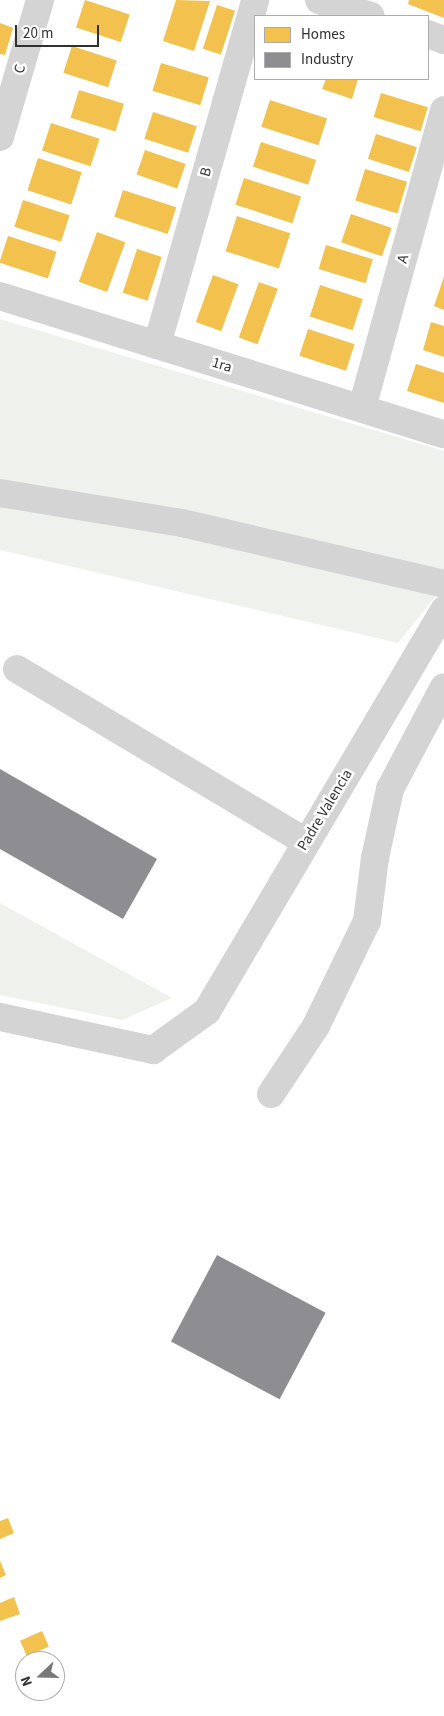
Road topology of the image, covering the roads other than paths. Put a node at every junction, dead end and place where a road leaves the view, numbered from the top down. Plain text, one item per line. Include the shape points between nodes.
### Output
1 (40, 0) edge
2 (256, 0) edge
3 (320, 0) edge
4 (367, 15) edge
5 (429, 34) edge
6 (444, 40) edge
7 (444, 110) edge
8 (0, 137) edge
9 (0, 296) edge
10 (157, 345) junction
11 (362, 408) junction
12 (444, 434) edge
13 (0, 492) edge
14 (444, 584) edge
15 (444, 610) edge
16 (17, 669) dead end
17 (444, 687) edge
18 (306, 842) junction
19 (0, 1016) edge
20 (271, 1094) dead end

1 - 8 street, C
2 - 10 street, B
3 - 4 street
5 - 6 street
7 - 11 street, A
9 - 10 street, 1ra
10 - 11 street, 1ra
11 - 12 street, 1ra
13 - 14 street via 182,523
15 - 18 street, Padre Valencia
16 - 18 street
17 - 20 street via 390,789 366,921 316,1026
18 - 19 street, Padre Valencia via 207,1011 153,1050

